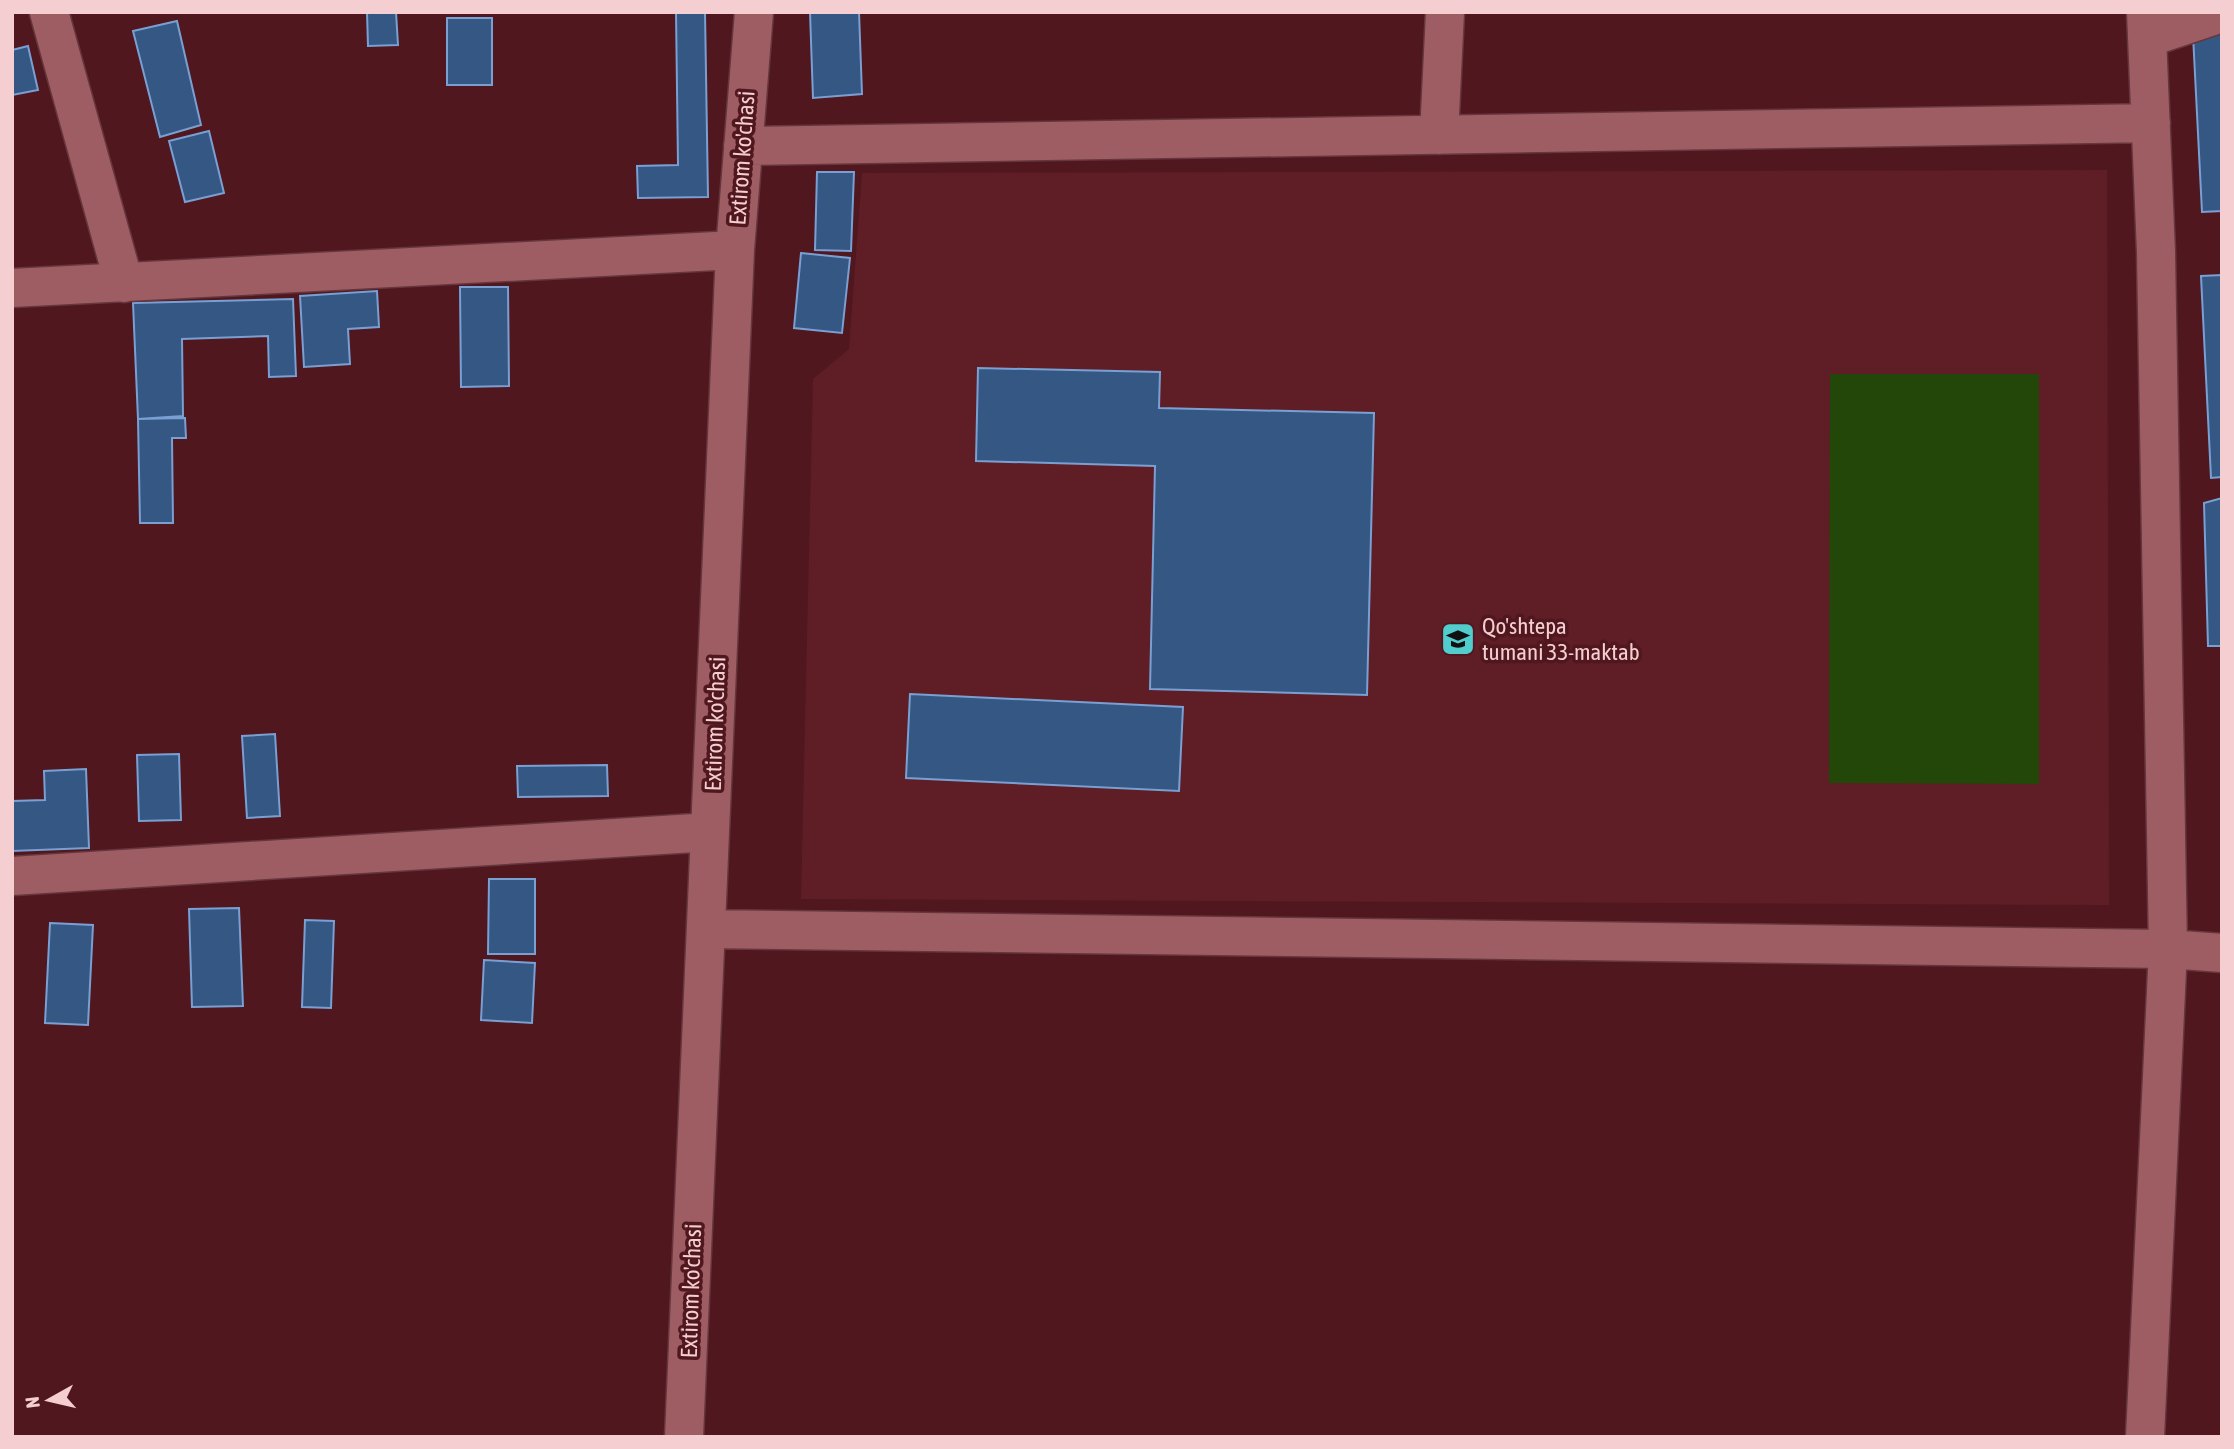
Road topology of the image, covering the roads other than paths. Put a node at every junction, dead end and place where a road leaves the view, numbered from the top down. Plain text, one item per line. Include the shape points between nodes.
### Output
1 (49, 12) edge
2 (754, 12) edge
3 (1445, 12) edge
4 (2222, 13) edge
5 (2146, 25) edge
6 (2151, 123) junction
7 (1439, 135) junction
8 (743, 146) junction
9 (735, 250) junction
10 (124, 283) junction
11 (12, 288) edge
12 (710, 832) junction
13 (12, 876) edge
14 (706, 929) junction
15 (2168, 949) junction
16 (2222, 953) edge
17 (684, 1437) edge
18 (2145, 1437) edge

1 - 10 street
2 - 8 street, Extirom ko'chasi
3 - 7 street
4 - 5 street
5 - 6 street
6 - 7 street
6 - 15 street
7 - 8 street
8 - 9 street, Extirom ko'chasi
9 - 10 street
9 - 12 street, Extirom ko'chasi
10 - 11 street
12 - 13 street
12 - 14 street, Extirom ko'chasi
14 - 15 street
14 - 17 street, Extirom ko'chasi
15 - 16 street
15 - 18 street

